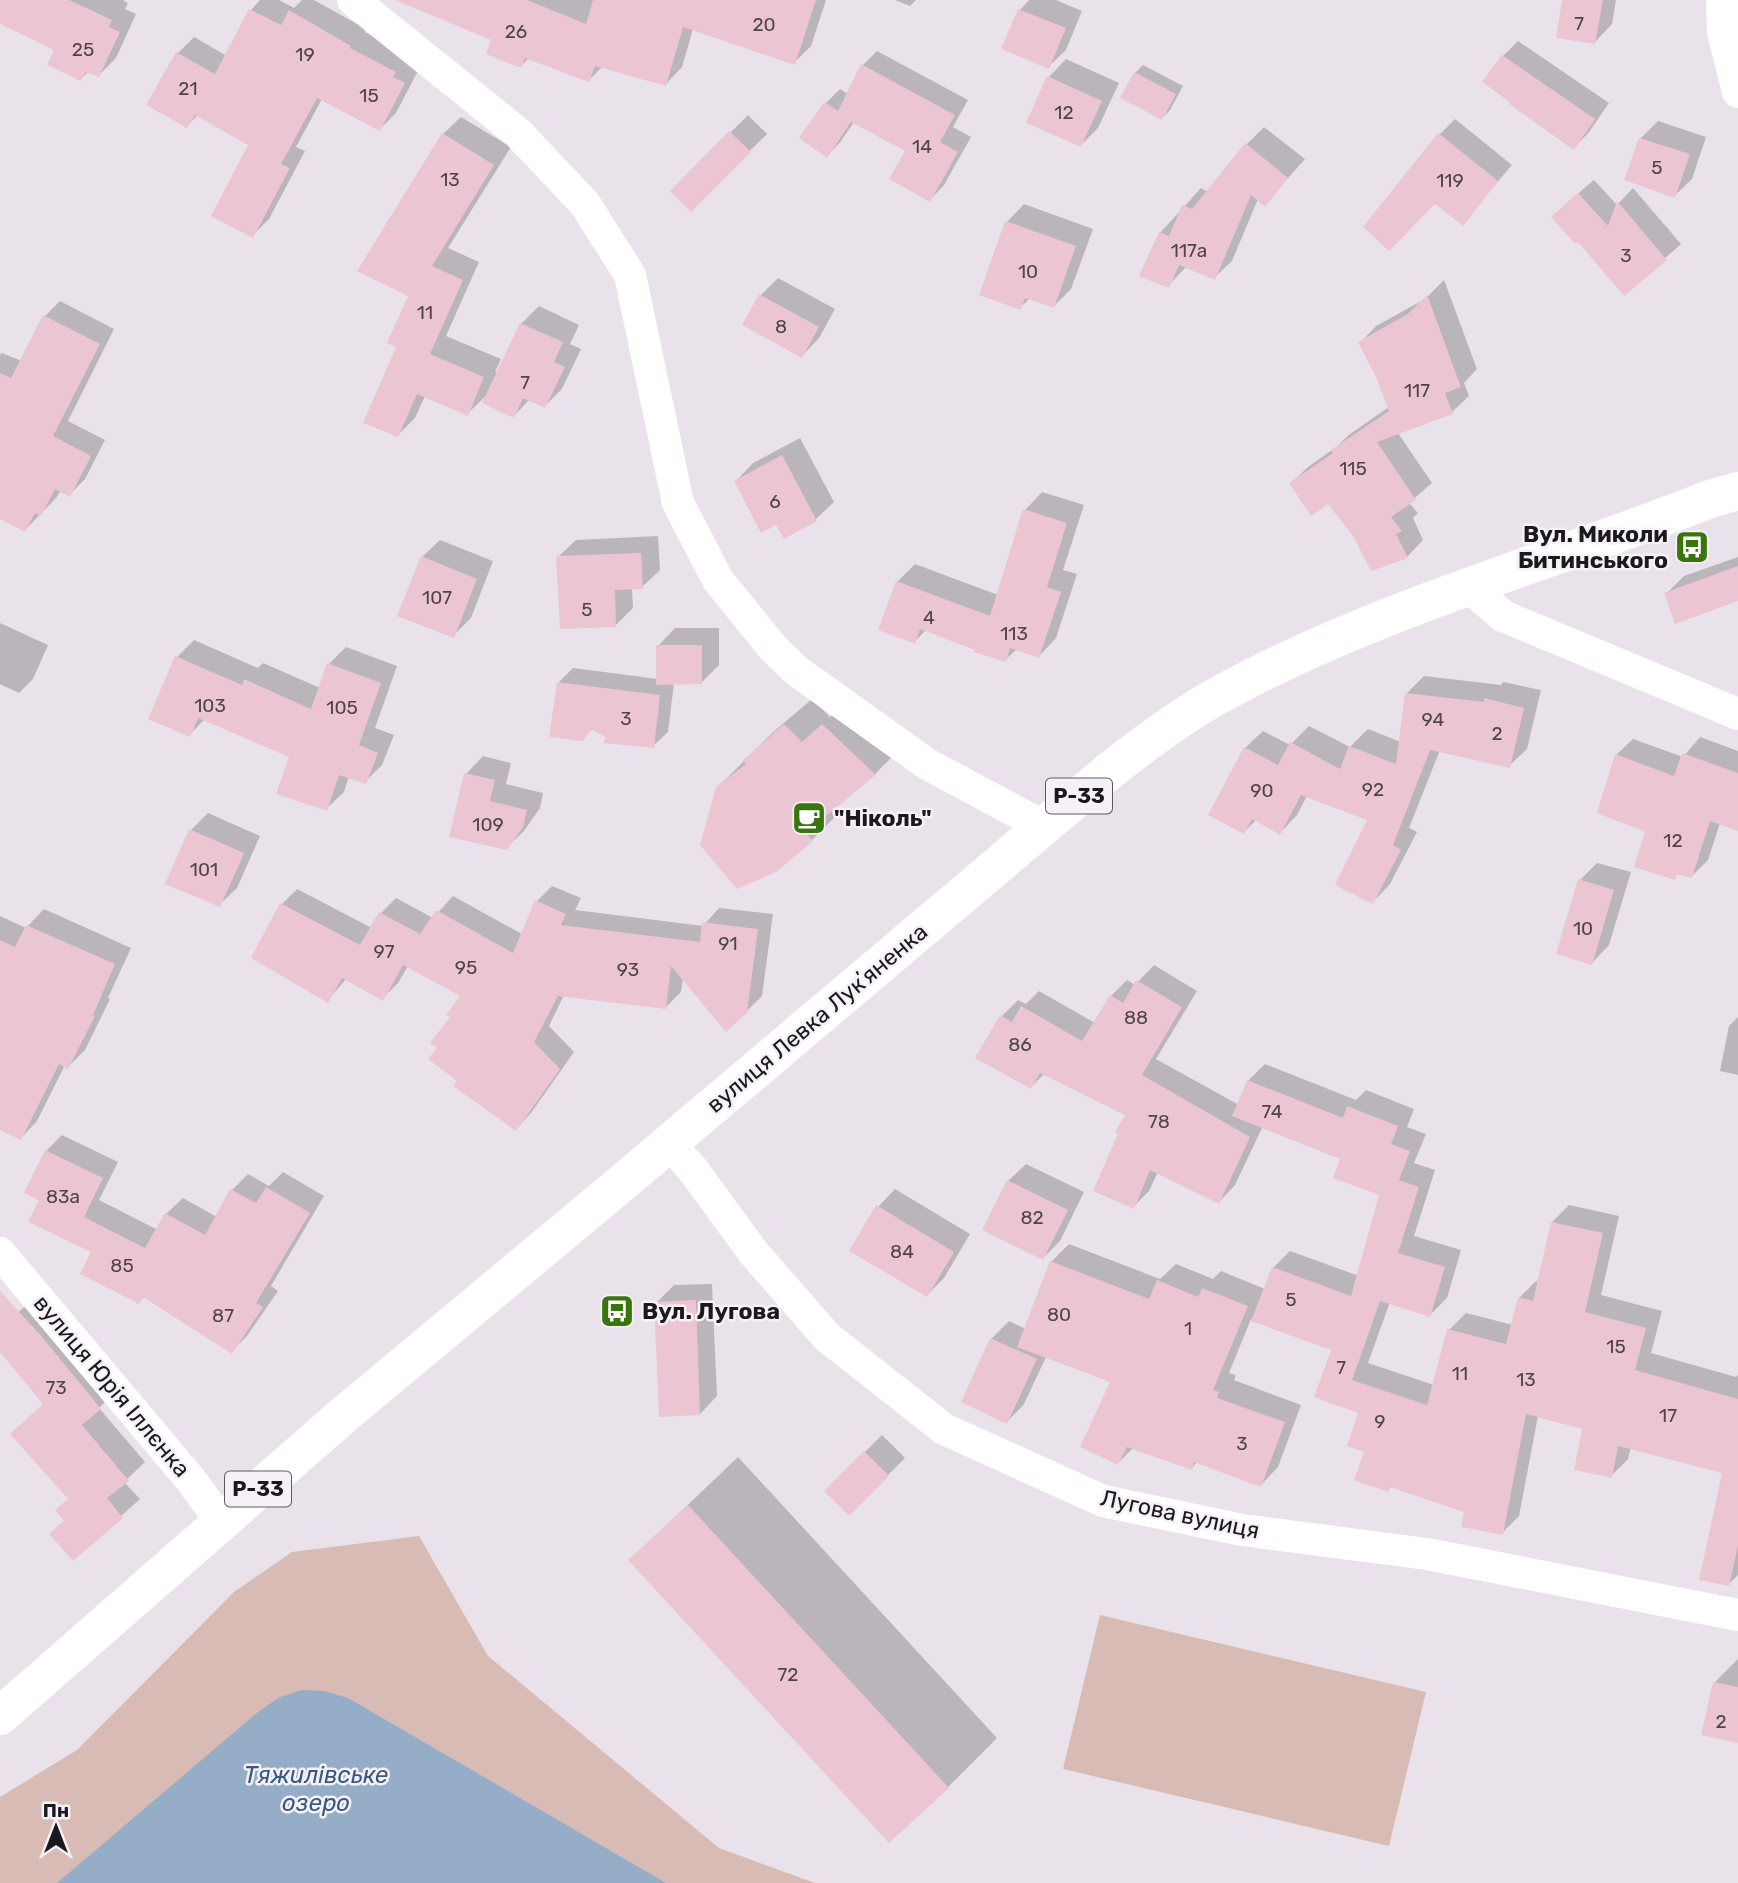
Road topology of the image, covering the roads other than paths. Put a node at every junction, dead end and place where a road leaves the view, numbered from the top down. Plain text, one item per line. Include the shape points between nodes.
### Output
1 (353, 0) edge
2 (1722, 0) edge
3 (1738, 92) edge
4 (1738, 491) edge
5 (1469, 587) junction
6 (1738, 714) edge
7 (1043, 826) junction
8 (669, 1143) junction
9 (0, 1253) edge
10 (221, 1521) junction
11 (1738, 1615) edge
12 (0, 1716) edge

1 - 7 street via 518,133 584,204 630,275 678,503 718,580 773,648 797,671 928,764
2 - 3 street via 1723,33
4 - 5 main road, вулиця Левка Лукʼяненка / Р-33
5 - 6 street via 1503,616
5 - 7 main road, вулиця Левка Лукʼяненка / Р-33 via 1324,643 1210,700 1156,734
7 - 8 main road, вулиця Левка Лукʼяненка / Р-33
8 - 10 main road, вулиця Левка Лукʼяненка / Р-33
8 - 11 street, Лугова вулиця via 752,1252 827,1337 944,1429 1103,1501 1242,1530 1427,1554
9 - 10 street, вулиця Юрія Іллєнка
10 - 12 main road, вулиця Левка Лукʼяненка / Р-33

